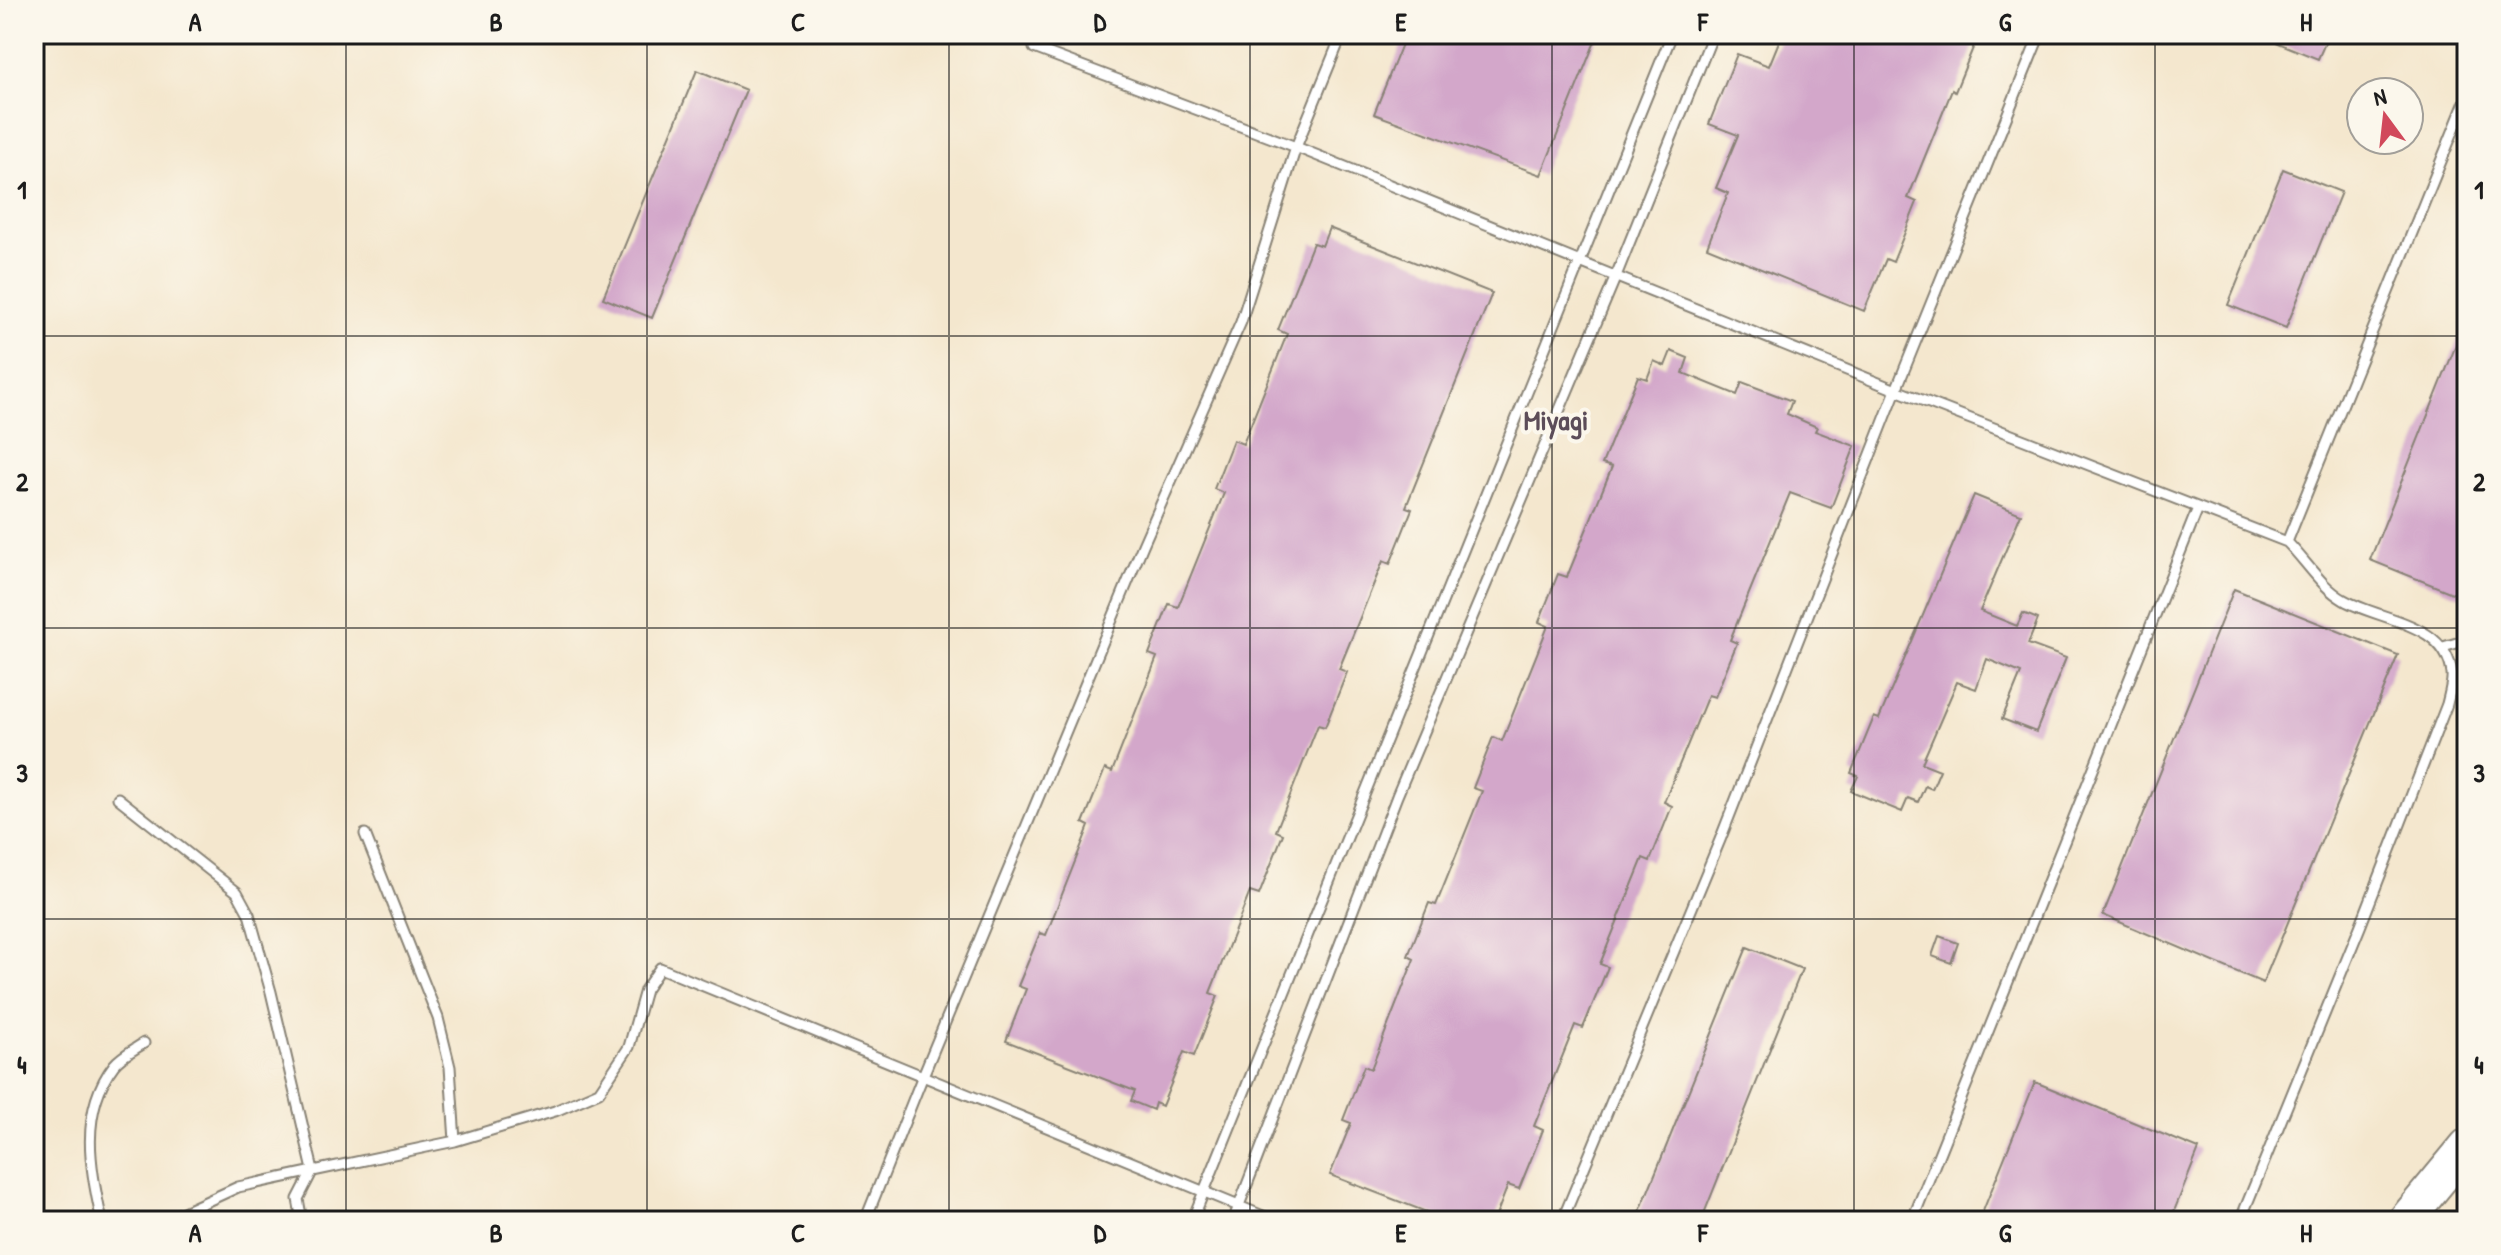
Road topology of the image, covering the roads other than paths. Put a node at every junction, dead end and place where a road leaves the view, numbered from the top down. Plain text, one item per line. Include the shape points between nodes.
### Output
1 (1342, 34) edge
2 (1672, 34) edge
3 (1713, 34) edge
4 (2040, 34) edge
5 (1034, 48) dead end
6 (2467, 97) edge
7 (1296, 147) junction
8 (1581, 261) junction
9 (1616, 276) junction
10 (1896, 390) junction
11 (2198, 508) junction
12 (2287, 542) junction
13 (2467, 640) edge
14 (2443, 647) junction
15 (118, 798) dead end
16 (365, 834) dead end
17 (144, 1043) dead end
18 (922, 1078) junction
19 (455, 1141) junction
20 (2467, 1146) edge
21 (313, 1170) junction
22 (1203, 1193) junction
23 (1239, 1207) junction
24 (102, 1221) edge
25 (164, 1221) edge
26 (302, 1221) edge
27 (865, 1221) edge
28 (1192, 1221) edge
29 (1233, 1221) edge
30 (1275, 1221) edge
31 (1562, 1221) edge
32 (1912, 1221) edge
33 (2240, 1221) edge
34 (2405, 1221) edge

1 - 7 lane
2 - 8 lane
3 - 9 lane
4 - 10 lane
5 - 7 lane
6 - 12 lane
7 - 8 lane
7 - 18 lane via 1241,322
8 - 9 lane
8 - 22 lane
9 - 10 lane
9 - 23 lane via 1397,796
10 - 11 lane
10 - 31 lane via 1720,840
11 - 12 lane
11 - 32 lane
12 - 14 lane via 2345,601 2423,632
13 - 14 lane
14 - 33 lane via 2453,675 2447,704
15 - 21 lane via 237,892 249,914
16 - 19 lane via 438,1018 450,1067
17 - 24 lane via 115,1063 94,1101 90,1168
18 - 19 lane via 660,968 645,990 629,1047 599,1092
18 - 22 lane
18 - 27 lane
19 - 21 lane
20 - 34 highway
21 - 25 lane via 238,1187
21 - 26 lane via 298,1199
22 - 23 lane
22 - 28 lane
23 - 29 lane
23 - 30 lane

